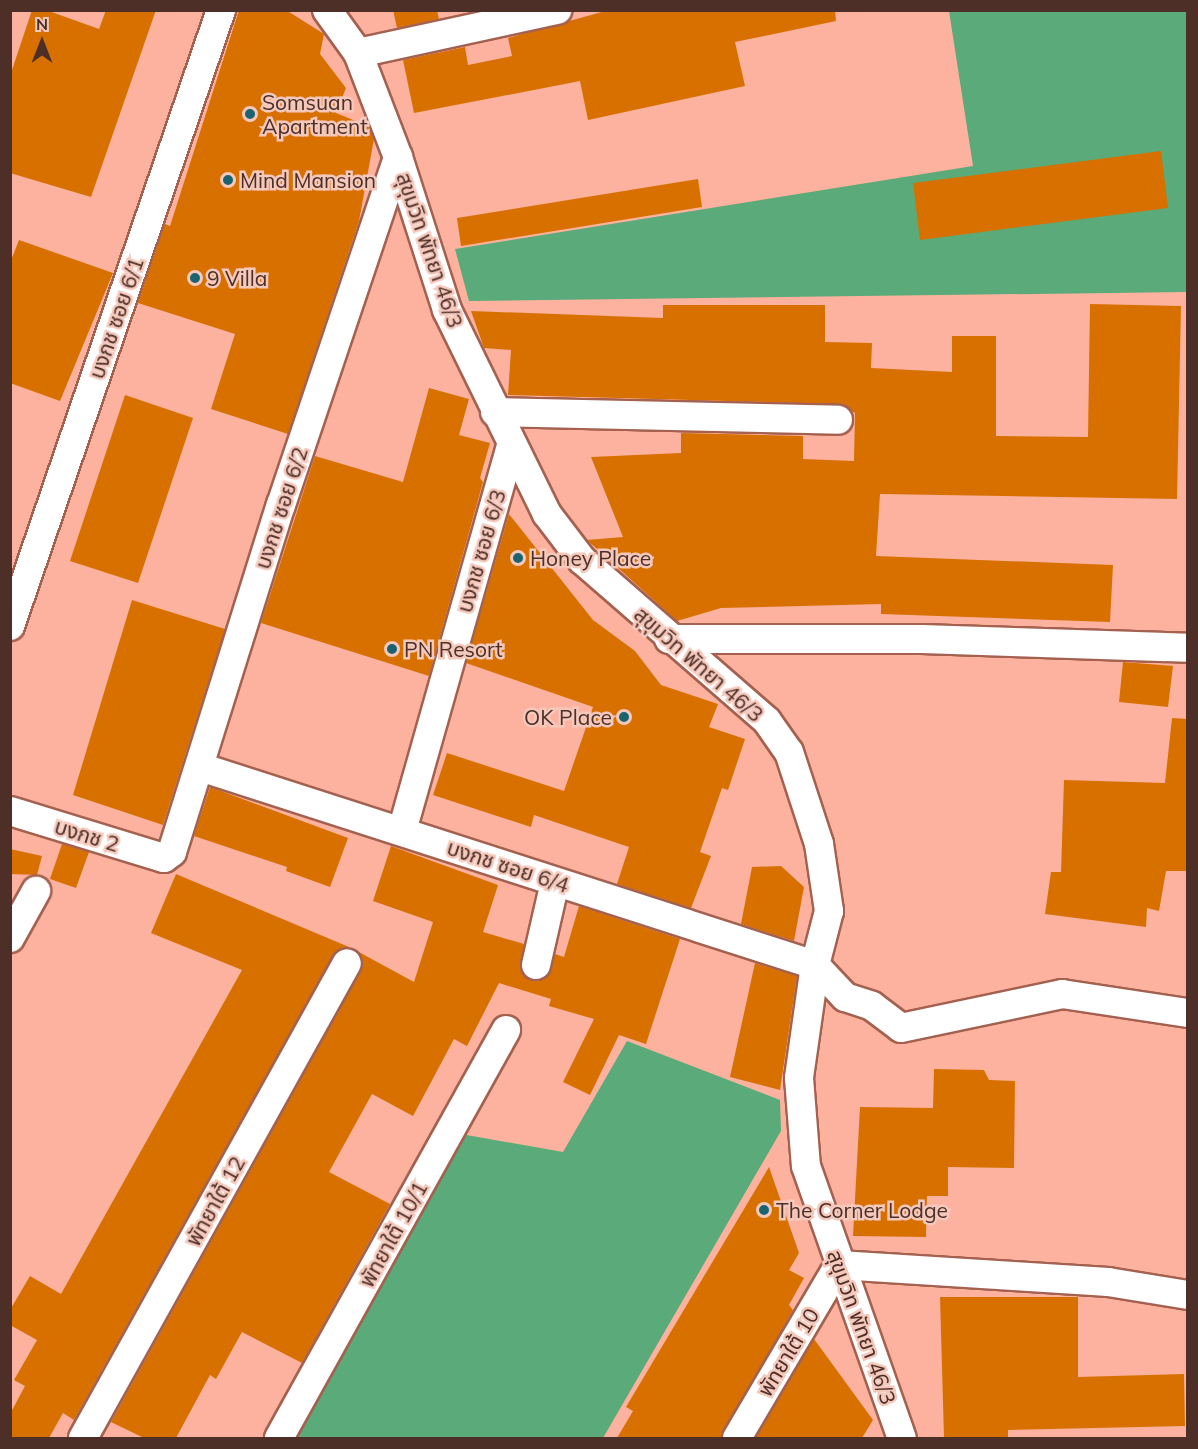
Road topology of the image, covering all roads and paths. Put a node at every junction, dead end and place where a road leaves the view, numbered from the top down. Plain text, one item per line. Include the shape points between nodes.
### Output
1 (221, 10) edge
2 (327, 10) edge
3 (556, 10) edge
4 (358, 53) junction
5 (398, 157) junction
6 (495, 412) junction
7 (838, 420) dead end
8 (511, 445) junction
9 (10, 626) edge
10 (669, 639) junction
11 (1188, 648) edge
12 (200, 767) junction
13 (10, 811) edge
14 (402, 831) junction
15 (164, 858) joint
16 (555, 882) junction
17 (36, 891) dead end
18 (10, 938) edge
19 (347, 963) dead end
20 (536, 964) dead end
21 (815, 966) junction
22 (1188, 1013) edge
23 (506, 1030) dead end
24 (839, 1265) junction
25 (1188, 1294) edge
26 (82, 1438) edge
27 (279, 1438) edge
28 (737, 1438) edge
29 (902, 1438) edge

1 - 9 street, บงกช ซอย 6/1
2 - 4 street, สุขุมวิท พัทยา 46/3
3 - 4 street
4 - 5 street, สุขุมวิท พัทยา 46/3
5 - 6 street, สุขุมวิท พัทยา 46/3 via 447,310
5 - 12 street, บงกช ซอย 6/2 via 281,505
6 - 7 street
6 - 8 street, สุขุมวิท พัทยา 46/3
8 - 10 street, สุขุมวิท พัทยา 46/3 via 547,514 582,560
8 - 14 street, บงกช ซอย 6/3
10 - 11 street via 922,639
10 - 21 street, สุขุมวิท พัทยา 46/3 via 766,721 789,752 819,844 829,911
12 - 14 street, บงกช ซอย 6/4
12 - 15 street, บงกช ซอย 6/2 via 172,852
13 - 15 street, บงกช 2
14 - 16 street, บงกช ซอย 6/4
16 - 20 street
16 - 21 street, บงกช ซอย 6/4
17 - 18 street
19 - 26 street, พัทยาใต้ 12
21 - 22 street via 845,998 872,1006 901,1028 1062,994
21 - 24 street, สุขุมวิท พัทยา 46/3 via 799,1078 800,1116 806,1166
23 - 27 street, พัทยาใต้ 10/1
24 - 25 street via 1108,1282 1163,1294
24 - 28 street, พัทยาใต้ 10
24 - 29 street, สุขุมวิท พัทยา 46/3

